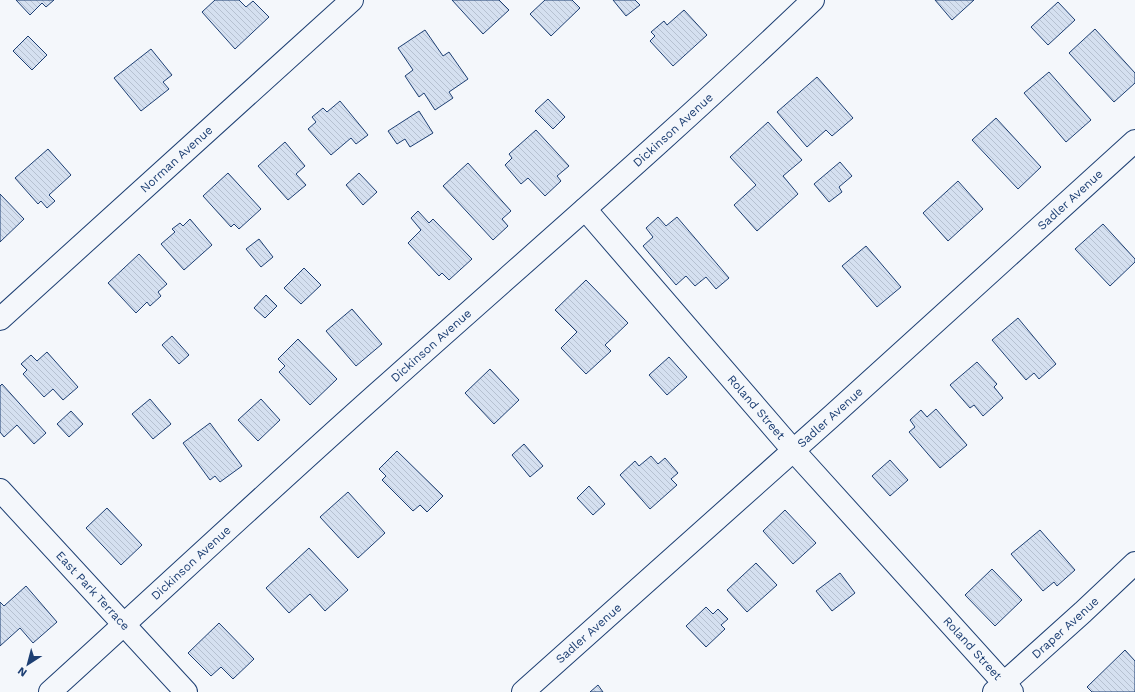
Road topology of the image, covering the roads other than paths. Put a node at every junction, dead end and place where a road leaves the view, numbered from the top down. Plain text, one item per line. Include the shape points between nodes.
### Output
1 (352, 0) edge
2 (813, 0) edge
3 (1135, 141) edge
4 (585, 209) junction
5 (0, 318) edge
6 (793, 450) junction
7 (0, 490) edge
8 (1135, 563) edge
9 (125, 624) junction
10 (1003, 689) edge
11 (50, 692) edge
12 (186, 692) edge
13 (523, 692) edge

1 - 5 street, Norman Avenue
2 - 4 street, Dickinson Avenue
3 - 6 street, Sadler Avenue
4 - 6 street, Roland Street
4 - 9 street, Dickinson Avenue via 376,394
6 - 10 street, Roland Street
6 - 13 street, Sadler Avenue
7 - 9 street, East Park Terrace
8 - 10 street, Draper Avenue
9 - 11 street, Dickinson Avenue
9 - 12 street, East Park Terrace

